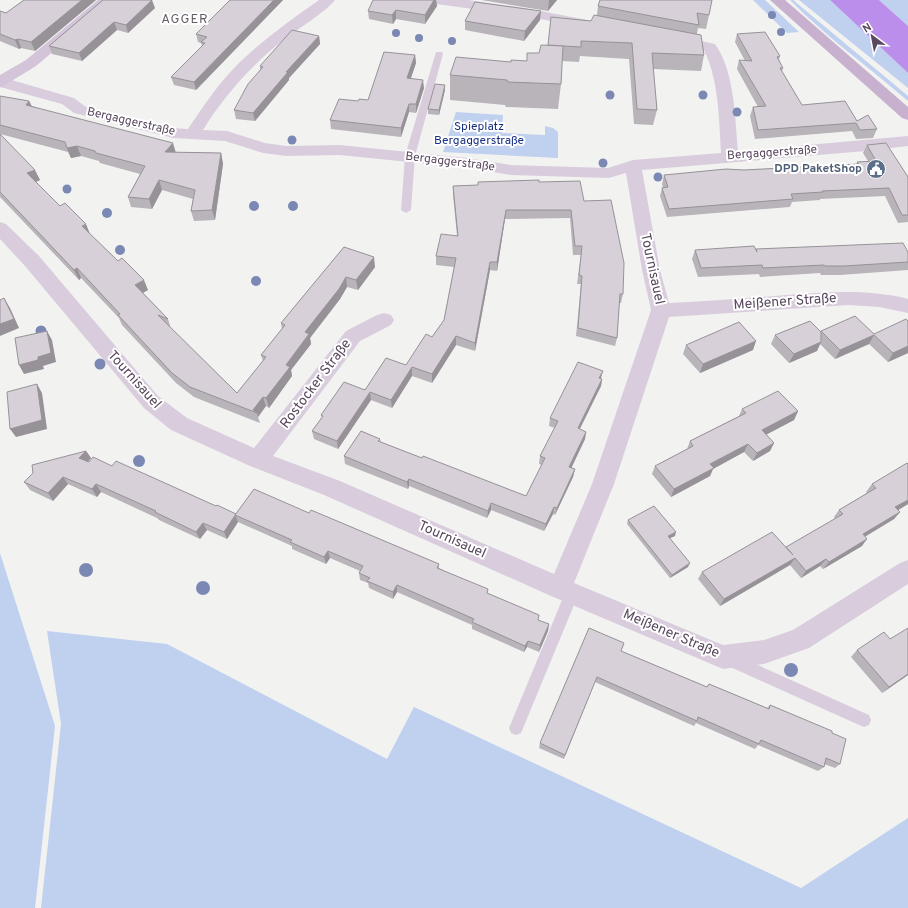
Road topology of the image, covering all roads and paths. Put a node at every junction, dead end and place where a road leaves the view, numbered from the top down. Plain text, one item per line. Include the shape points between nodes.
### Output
1 (107, 0) edge
2 (328, 0) edge
3 (436, 0) edge
4 (778, 0) edge
5 (599, 26) edge
6 (659, 37) edge
7 (439, 54) dead end
8 (0, 82) edge
9 (908, 114) edge
10 (193, 133) junction
11 (908, 141) edge
12 (410, 156) junction
13 (730, 156) junction
14 (633, 165) junction
15 (406, 210) dead end
16 (0, 228) edge
17 (908, 306) edge
18 (662, 310) junction
19 (384, 320) dead end
20 (258, 460) junction
21 (908, 571) edge
22 (566, 591) junction
23 (723, 657) junction
24 (864, 720) dead end
25 (516, 728) dead end

1 - 8 street via 31,63
2 - 10 street via 269,44 235,75 208,108
3 - 5 street via 526,12
4 - 9 main road
6 - 13 street via 710,47 716,55
7 - 12 lane
8 - 10 street, Bergaggerstraße via 68,102 80,110 173,133
10 - 12 street, Bergaggerstraße via 227,136 263,148 286,151 340,150
11 - 13 street, Bergaggerstraße
12 - 14 street, Bergaggerstraße via 511,170 609,173
12 - 15 lane
13 - 14 street, Bergaggerstraße
14 - 18 street, Tournisauel via 651,270
16 - 20 street, Tournisauel via 32,261 152,402 179,424
17 - 18 street, Meißener Straße via 891,301 853,297
18 - 22 street, Tournisauel
19 - 20 street, Rostocker Straße via 353,336
20 - 22 street, Tournisauel via 332,488
21 - 23 street, Meißener Straße via 800,640 764,652
22 - 23 street, Meißener Straße
22 - 25 lane
23 - 24 lane

